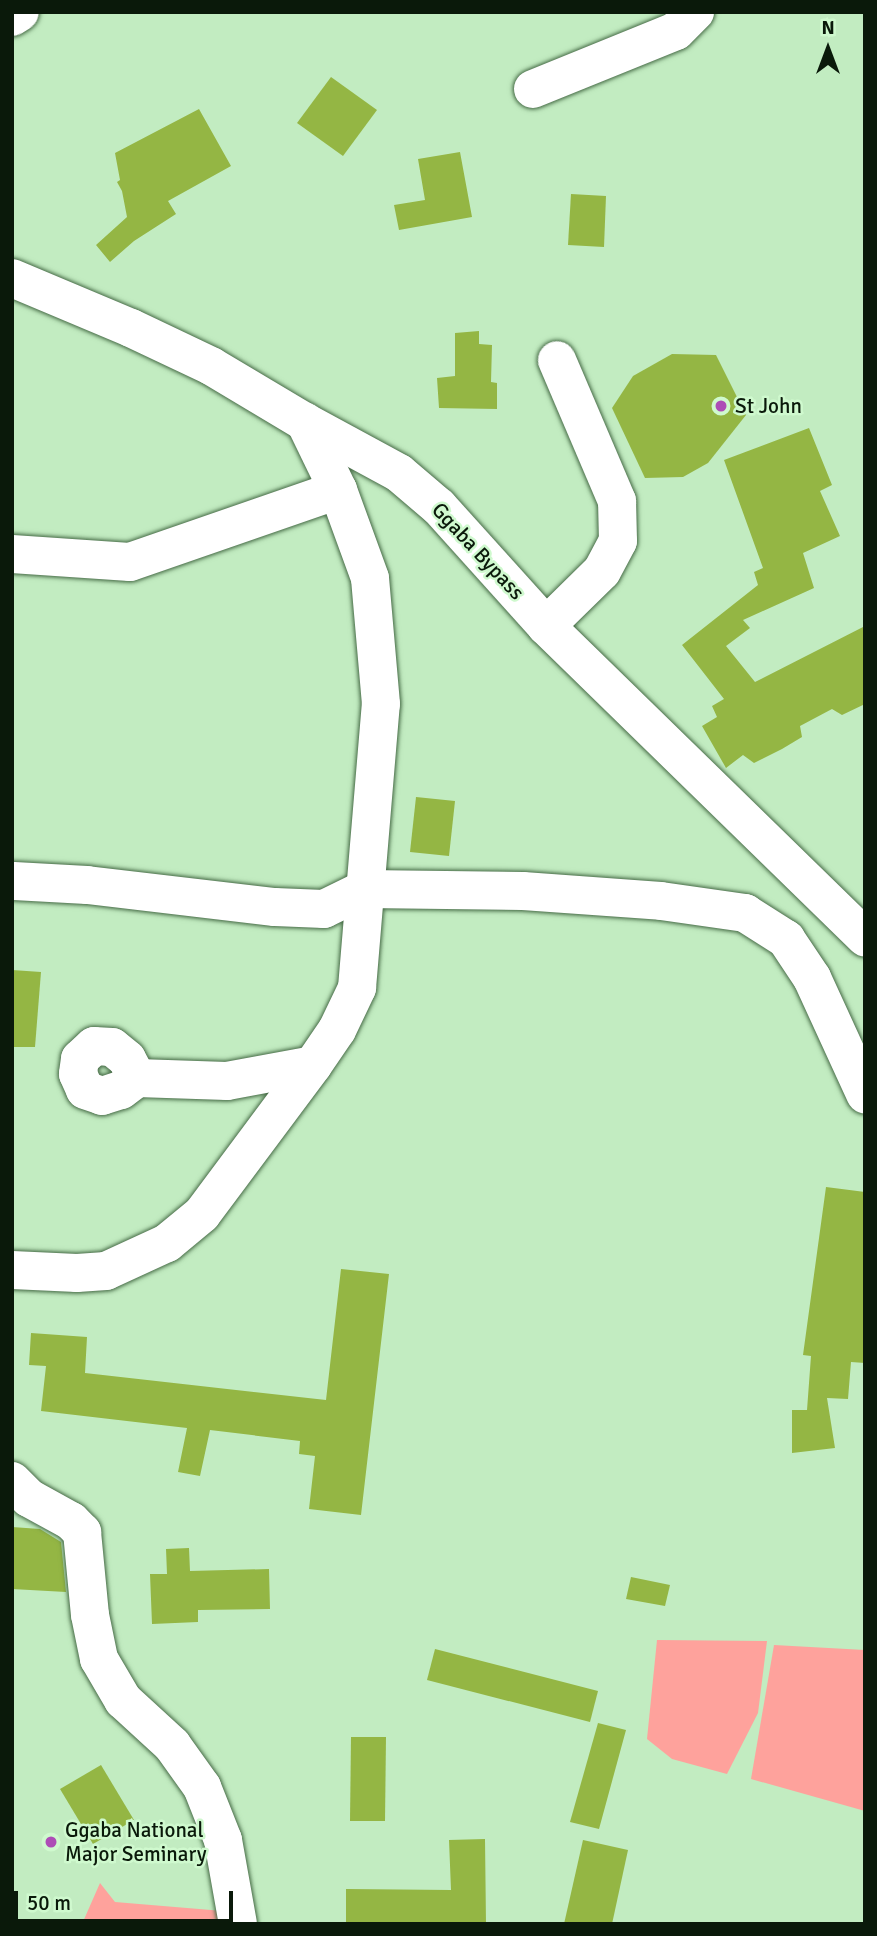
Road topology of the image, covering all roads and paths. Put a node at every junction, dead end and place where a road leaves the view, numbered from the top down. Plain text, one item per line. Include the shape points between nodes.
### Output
1 (20, 12) edge
2 (695, 12) edge
3 (12, 17) edge
4 (533, 89) dead end
5 (12, 278) edge
6 (557, 360) dead end
7 (305, 422) junction
8 (338, 490) junction
9 (12, 554) edge
10 (546, 626) junction
11 (14, 881) dead end
12 (365, 889) junction
13 (865, 937) edge
14 (313, 1065) junction
15 (136, 1078) dead end
16 (227, 1081) junction
17 (865, 1094) edge
18 (263, 1129) junction
19 (12, 1270) edge
20 (12, 1481) edge
21 (238, 1924) edge

1 - 3 street
2 - 4 street via 676,31
5 - 7 street, Ggaba Bypass via 211,366
6 - 10 street via 617,501 618,541 602,571
7 - 8 street
7 - 10 street, Ggaba Bypass via 376,458 429,498
8 - 9 street via 130,562
8 - 12 street via 370,578 381,704
10 - 13 street, Ggaba Bypass
11 - 12 street via 324,909
12 - 14 street via 357,988
12 - 17 street via 523,891 660,901 745,913 786,939 812,978
14 - 16 street
14 - 18 street
15 - 16 street
16 - 18 street
18 - 19 street via 202,1214 167,1243 106,1271
20 - 21 street via 29,1498 82,1532 99,1659 123,1700 172,1745 202,1787 223,1840

